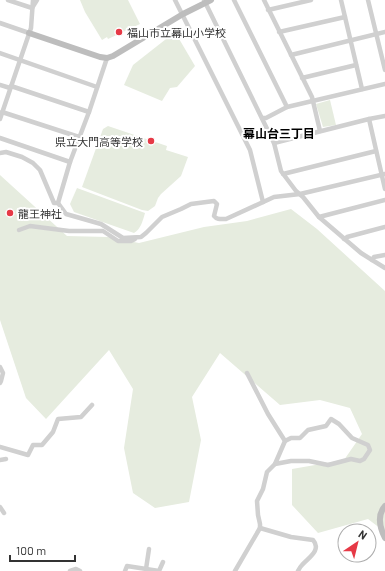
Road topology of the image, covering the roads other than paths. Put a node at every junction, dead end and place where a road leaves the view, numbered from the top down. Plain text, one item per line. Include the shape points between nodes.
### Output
1 (8, 0) edge
2 (33, 0) edge
3 (37, 0) edge
4 (175, 0) edge
5 (234, 0) edge
6 (264, 0) edge
7 (311, 0) edge
8 (341, 0) edge
9 (368, 0) edge
10 (207, 1) edge
11 (32, 8) junction
12 (268, 10) junction
13 (183, 14) junction
14 (345, 17) junction
15 (0, 23) edge
16 (280, 32) junction
17 (385, 32) edge
18 (29, 33) junction
19 (376, 34) junction
20 (350, 40) junction
21 (0, 54) edge
22 (291, 55) junction
23 (107, 58) junction
24 (20, 60) junction
25 (356, 65) junction
26 (385, 70) edge
27 (302, 78) junction
28 (0, 84) edge
29 (385, 84) edge
30 (11, 87) junction
31 (97, 87) junction
32 (362, 89) junction
33 (313, 100) junction
34 (287, 107) junction
35 (2, 112) junction
36 (89, 112) junction
37 (385, 116) edge
38 (262, 118) junction
39 (0, 119) edge
40 (369, 119) junction
41 (320, 131) junction
42 (79, 137) junction
43 (0, 138) edge
44 (274, 143) junction
45 (376, 151) junction
46 (0, 153) edge
47 (70, 162) junction
48 (283, 174) junction
49 (383, 175) edge
50 (385, 189) edge
51 (300, 194) junction
52 (385, 200) edge
53 (58, 202) junction
54 (263, 202) junction
55 (319, 217) junction
56 (385, 227) edge
57 (20, 230) dead end
58 (138, 238) junction
59 (344, 239) junction
60 (385, 255) edge
61 (372, 260) junction
62 (385, 268) edge
63 (0, 367) edge
64 (247, 372) dead end
65 (0, 383) edge
66 (92, 405) dead end
67 (285, 441) junction
68 (0, 447) edge
69 (6, 459) dead end
70 (0, 460) edge
71 (275, 464) junction
72 (385, 506) edge
73 (0, 507) edge
74 (4, 513) dead end
75 (260, 528) junction
76 (385, 538) edge
77 (149, 549) dead end
78 (163, 562) dead end
79 (146, 569) junction
80 (70, 571) edge
81 (80, 571) edge
82 (124, 571) edge
83 (235, 571) edge
84 (298, 571) edge

1 - 11 street
2 - 11 street
3 - 11 street
4 - 13 street
5 - 34 street
6 - 12 street
7 - 12 street
8 - 14 street
9 - 19 street
10 - 13 street
10 - 38 street
11 - 18 street
12 - 16 street
13 - 23 street
13 - 54 street via 250,150
14 - 16 street
14 - 20 street
15 - 18 street
16 - 22 street
17 - 19 street
18 - 23 street
18 - 24 street
19 - 20 street
19 - 26 street
20 - 22 street
20 - 25 street
21 - 24 street
22 - 27 street
23 - 31 street
24 - 30 street
24 - 31 street
25 - 27 street
25 - 32 street
27 - 33 street
28 - 30 street
29 - 32 street
30 - 35 street
30 - 36 street
31 - 36 street
32 - 33 street
33 - 34 street
33 - 41 street
34 - 38 street
35 - 39 street
35 - 42 street
36 - 42 street
37 - 40 street
38 - 44 street
40 - 41 street
40 - 45 street
41 - 44 street
42 - 47 street
43 - 47 street
44 - 48 street
45 - 48 street
45 - 49 street
46 - 53 street via 6,152 34,162 54,203
47 - 53 street
48 - 51 street
49 - 50 street
49 - 51 street
51 - 54 street via 274,197
51 - 55 street
52 - 55 street
53 - 58 street via 66,214 101,224 123,238
54 - 58 street via 220,220 214,216 214,201 191,204 162,217 146,234
55 - 59 street
56 - 59 street
57 - 58 street via 30,226 69,231 103,231 118,241
59 - 61 street
60 - 61 street
61 - 62 street
63 - 65 street via 3,373
64 - 67 street
66 - 68 street via 81,417 58,419 53,432 42,445 33,445 28,455
67 - 71 street
67 - 71 street via 300,438 308,430 326,426 331,419 352,438 368,445 370,450 360,461 351,459 328,465 309,461
69 - 70 street
71 - 75 street via 267,472 257,501
72 - 76 street via 379,517
73 - 74 street
75 - 83 street
75 - 84 street via 315,542 314,552
77 - 79 street
78 - 79 street via 160,571
79 - 82 street via 127,566
80 - 81 street

